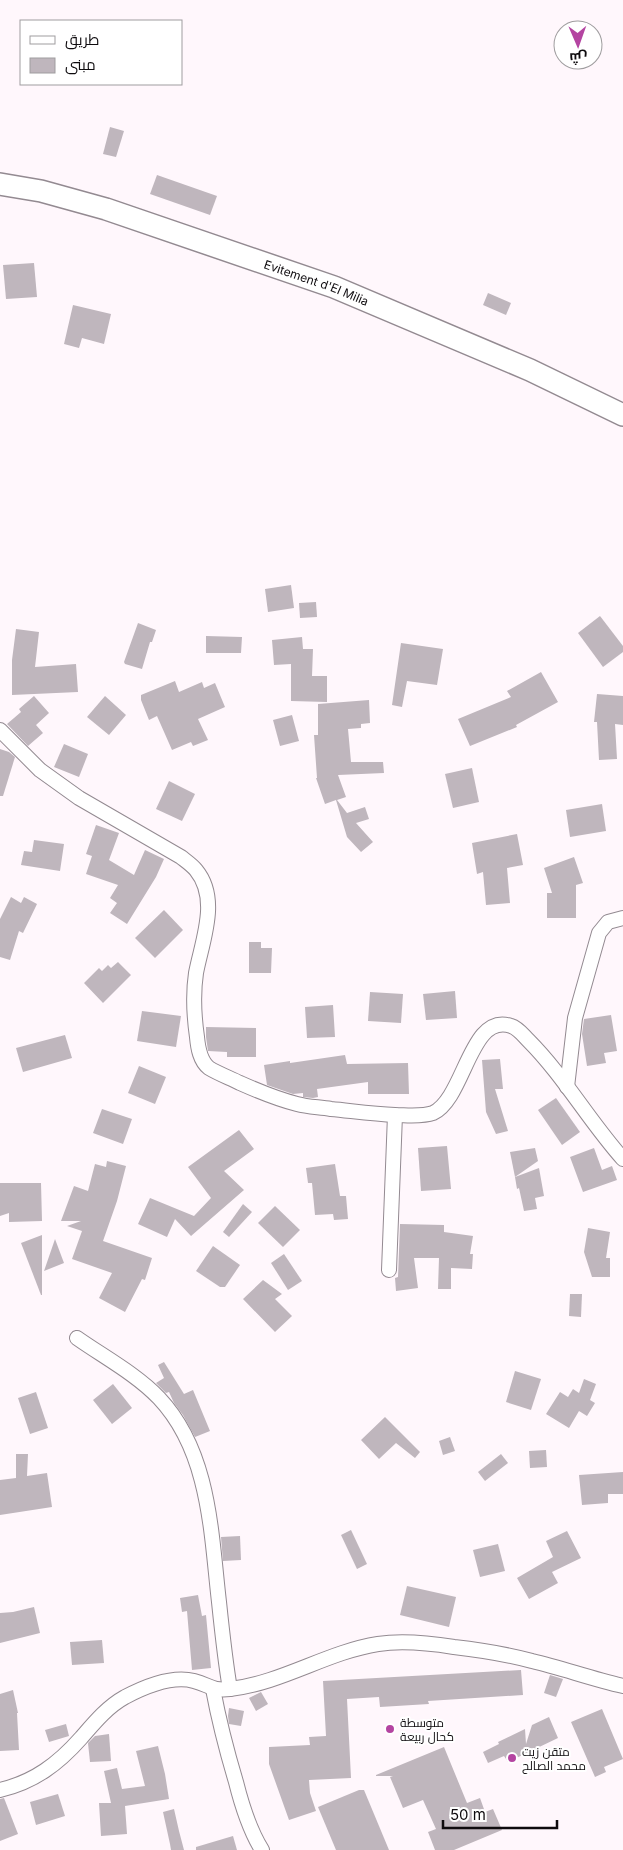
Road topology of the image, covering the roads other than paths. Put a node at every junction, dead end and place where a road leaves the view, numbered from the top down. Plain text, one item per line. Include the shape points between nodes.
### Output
1 (0, 184) edge
2 (623, 415) edge
3 (0, 730) edge
4 (623, 918) edge
5 (567, 1087) junction
6 (395, 1115) junction
7 (623, 1159) edge
8 (389, 1270) dead end
9 (77, 1338) dead end
10 (623, 1686) edge
11 (212, 1689) junction
12 (230, 1689) junction
13 (0, 1790) edge
14 (262, 1850) edge

1 - 2 main road, Evitement d'El Milia via 41,191 106,209 334,287 530,370
3 - 6 street via 40,770 79,798 196,870 206,897 206,931 196,972 195,1012 198,1045 207,1066 245,1085 296,1104
4 - 5 street via 608,922 599,933 575,1018
5 - 6 street via 517,1029 497,1025 477,1041 449,1100 432,1113
5 - 7 street
6 - 8 street
9 - 12 street via 148,1387 170,1412 192,1450 204,1490 213,1544
10 - 12 street via 531,1660 436,1644 401,1642 352,1650
11 - 12 street
11 - 13 street via 194,1681 181,1680 163,1682 124,1697 96,1720 53,1766 36,1777
11 - 14 street via 244,1811

